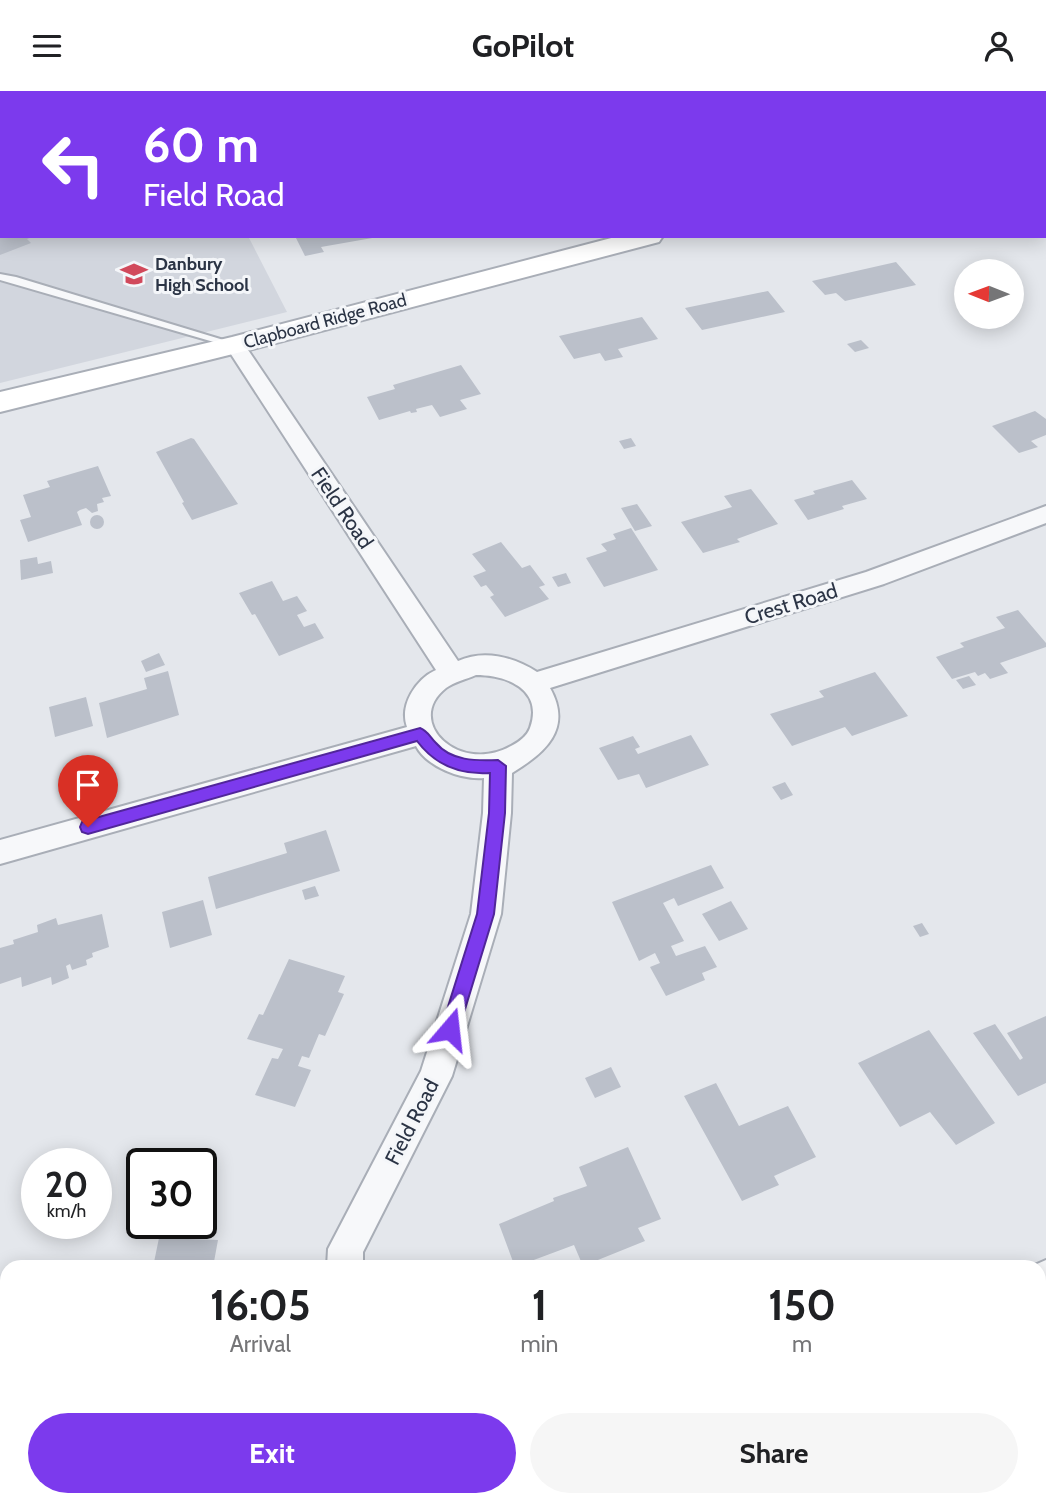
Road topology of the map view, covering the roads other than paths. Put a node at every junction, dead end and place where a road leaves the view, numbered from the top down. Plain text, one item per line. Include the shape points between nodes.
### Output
1 (642, 238) edge
2 (0, 278) edge
3 (234, 345) junction
4 (0, 402) edge
5 (1046, 514) edge
6 (452, 671) junction
7 (533, 683) junction
8 (420, 734) junction
9 (498, 766) junction
10 (0, 852) edge
11 (345, 1260) edge

1 - 3 main road, Clapboard Ridge Road
2 - 3 lane
3 - 4 main road, Clapboard Ridge Road
3 - 6 street, Field Road
5 - 7 street, Crest Road via 875,578
6 - 7 street via 495,665 516,671
6 - 8 street via 434,682 421,698
7 - 9 street via 545,701 547,721 539,740 521,756
8 - 9 street via 432,750 451,762
8 - 10 street
9 - 11 street, Field Road via 486,914 436,1076 346,1249

